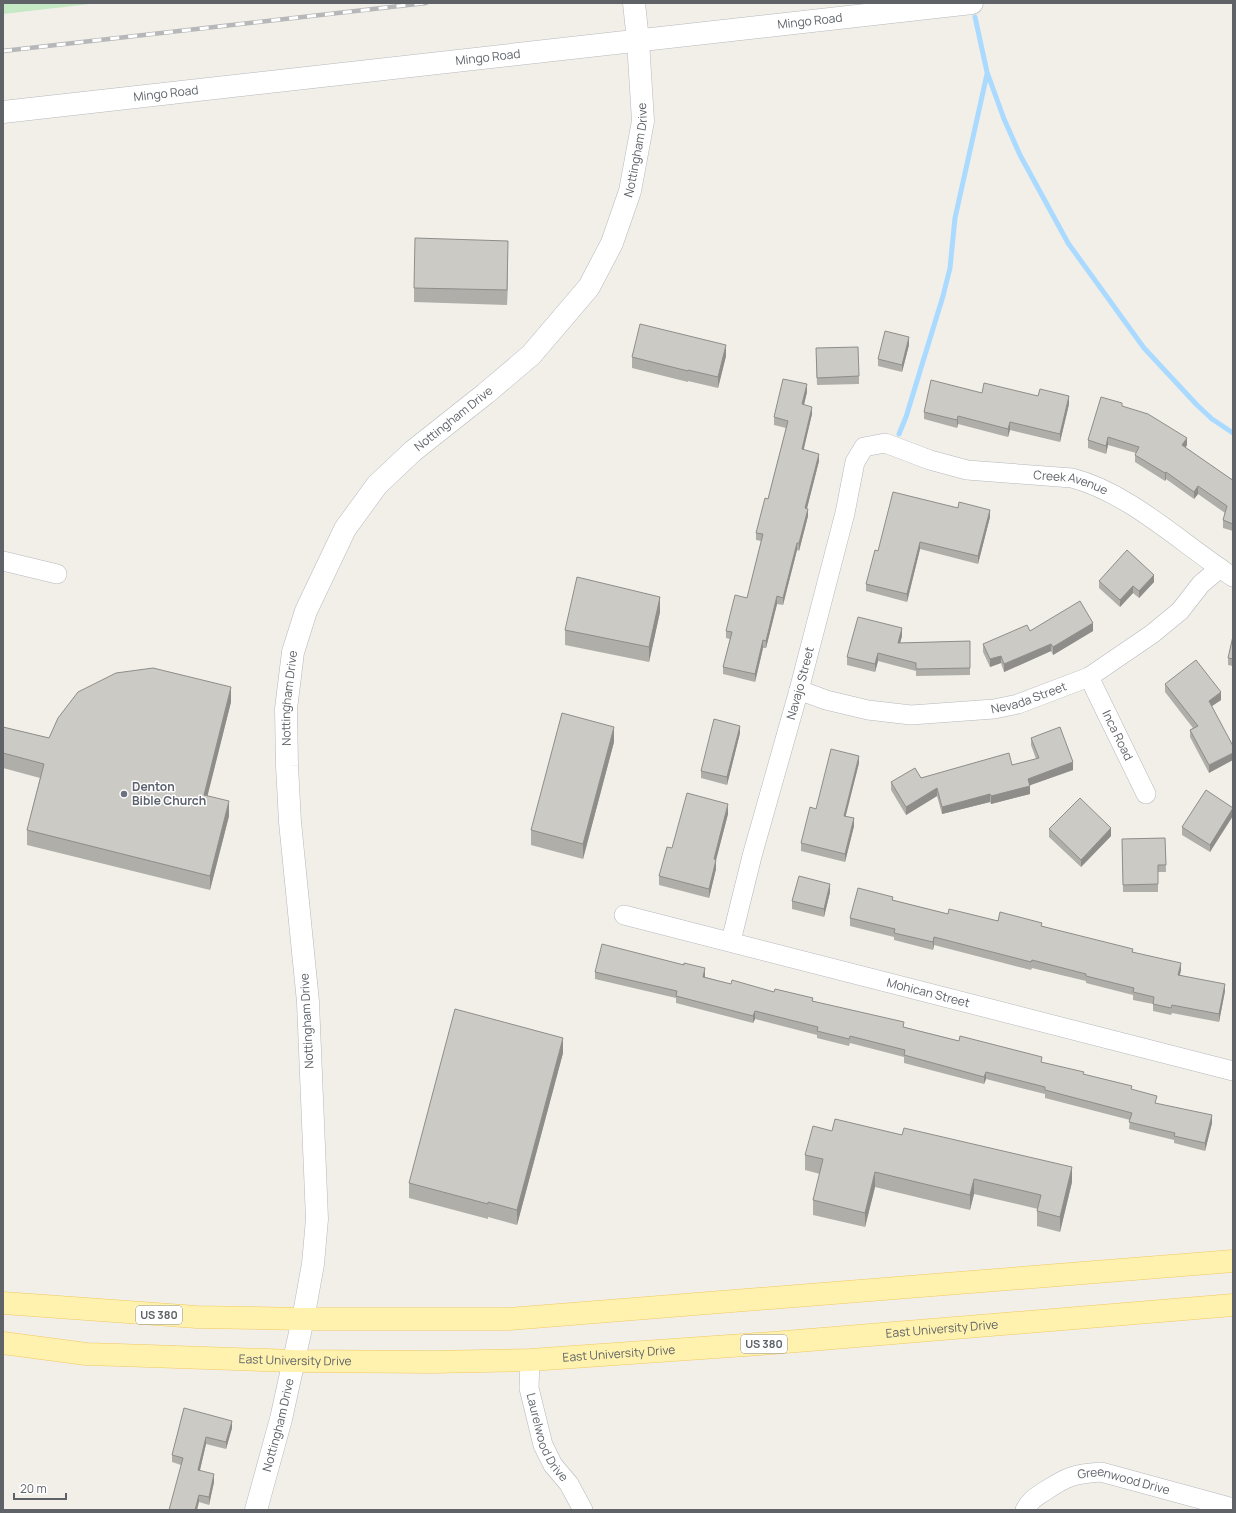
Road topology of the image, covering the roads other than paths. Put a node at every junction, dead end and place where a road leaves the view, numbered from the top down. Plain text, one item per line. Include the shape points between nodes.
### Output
1 (634, 3) edge
2 (972, 3) edge
3 (638, 41) junction
4 (3, 112) edge
5 (885, 443) joint
6 (3, 561) edge
7 (1227, 572) edge
8 (57, 574) dead end
9 (1089, 677) junction
10 (799, 690) junction
11 (1146, 794) dead end
12 (624, 915) dead end
13 (731, 941) junction
14 (1233, 1071) edge
15 (1233, 1262) edge
16 (3, 1303) edge
17 (1233, 1305) edge
18 (303, 1319) junction
19 (3, 1343) edge
20 (530, 1360) junction
21 (294, 1361) junction
22 (1233, 1508) edge
23 (256, 1510) edge
24 (583, 1510) edge
25 (1025, 1510) edge

1 - 3 street, Nottingham Drive
2 - 3 street, Mingo Road
3 - 4 street, Mingo Road
3 - 18 street, Nottingham Drive via 643,121 630,191 612,243 589,287 531,355 412,451 377,485 345,529 306,611 293,652 286,709 287,766 308,1002 317,1219 313,1264
5 - 7 street, Creek Avenue via 930,460 968,470 1072,478 1086,482 1126,501
5 - 10 street, Navajo Street via 864,447 855,462 845,513
6 - 8 street
7 - 9 street, Nevada Street via 1201,584 1180,611 1152,634
9 - 10 street, Nevada Street via 1018,704 994,709 911,715 868,710 826,700
9 - 11 street, Inca Road
10 - 13 street, Navajo Street
12 - 13 street, Mohican Street
13 - 14 street, Mohican Street
15 - 18 main road, US 380 via 510,1319
16 - 18 main road, US 380 via 197,1318
17 - 20 main road, East University Drive / US 380 via 781,1343
18 - 21 street, Nottingham Drive
19 - 21 main road, East University Drive / US 380 via 86,1354
20 - 21 main road, East University Drive / US 380
20 - 24 street, Laurelwood Drive via 529,1388 543,1445 553,1466 568,1484
21 - 23 street, Nottingham Drive
22 - 25 street, Greenwood Drive via 1101,1472 1081,1473 1065,1478 1030,1502

